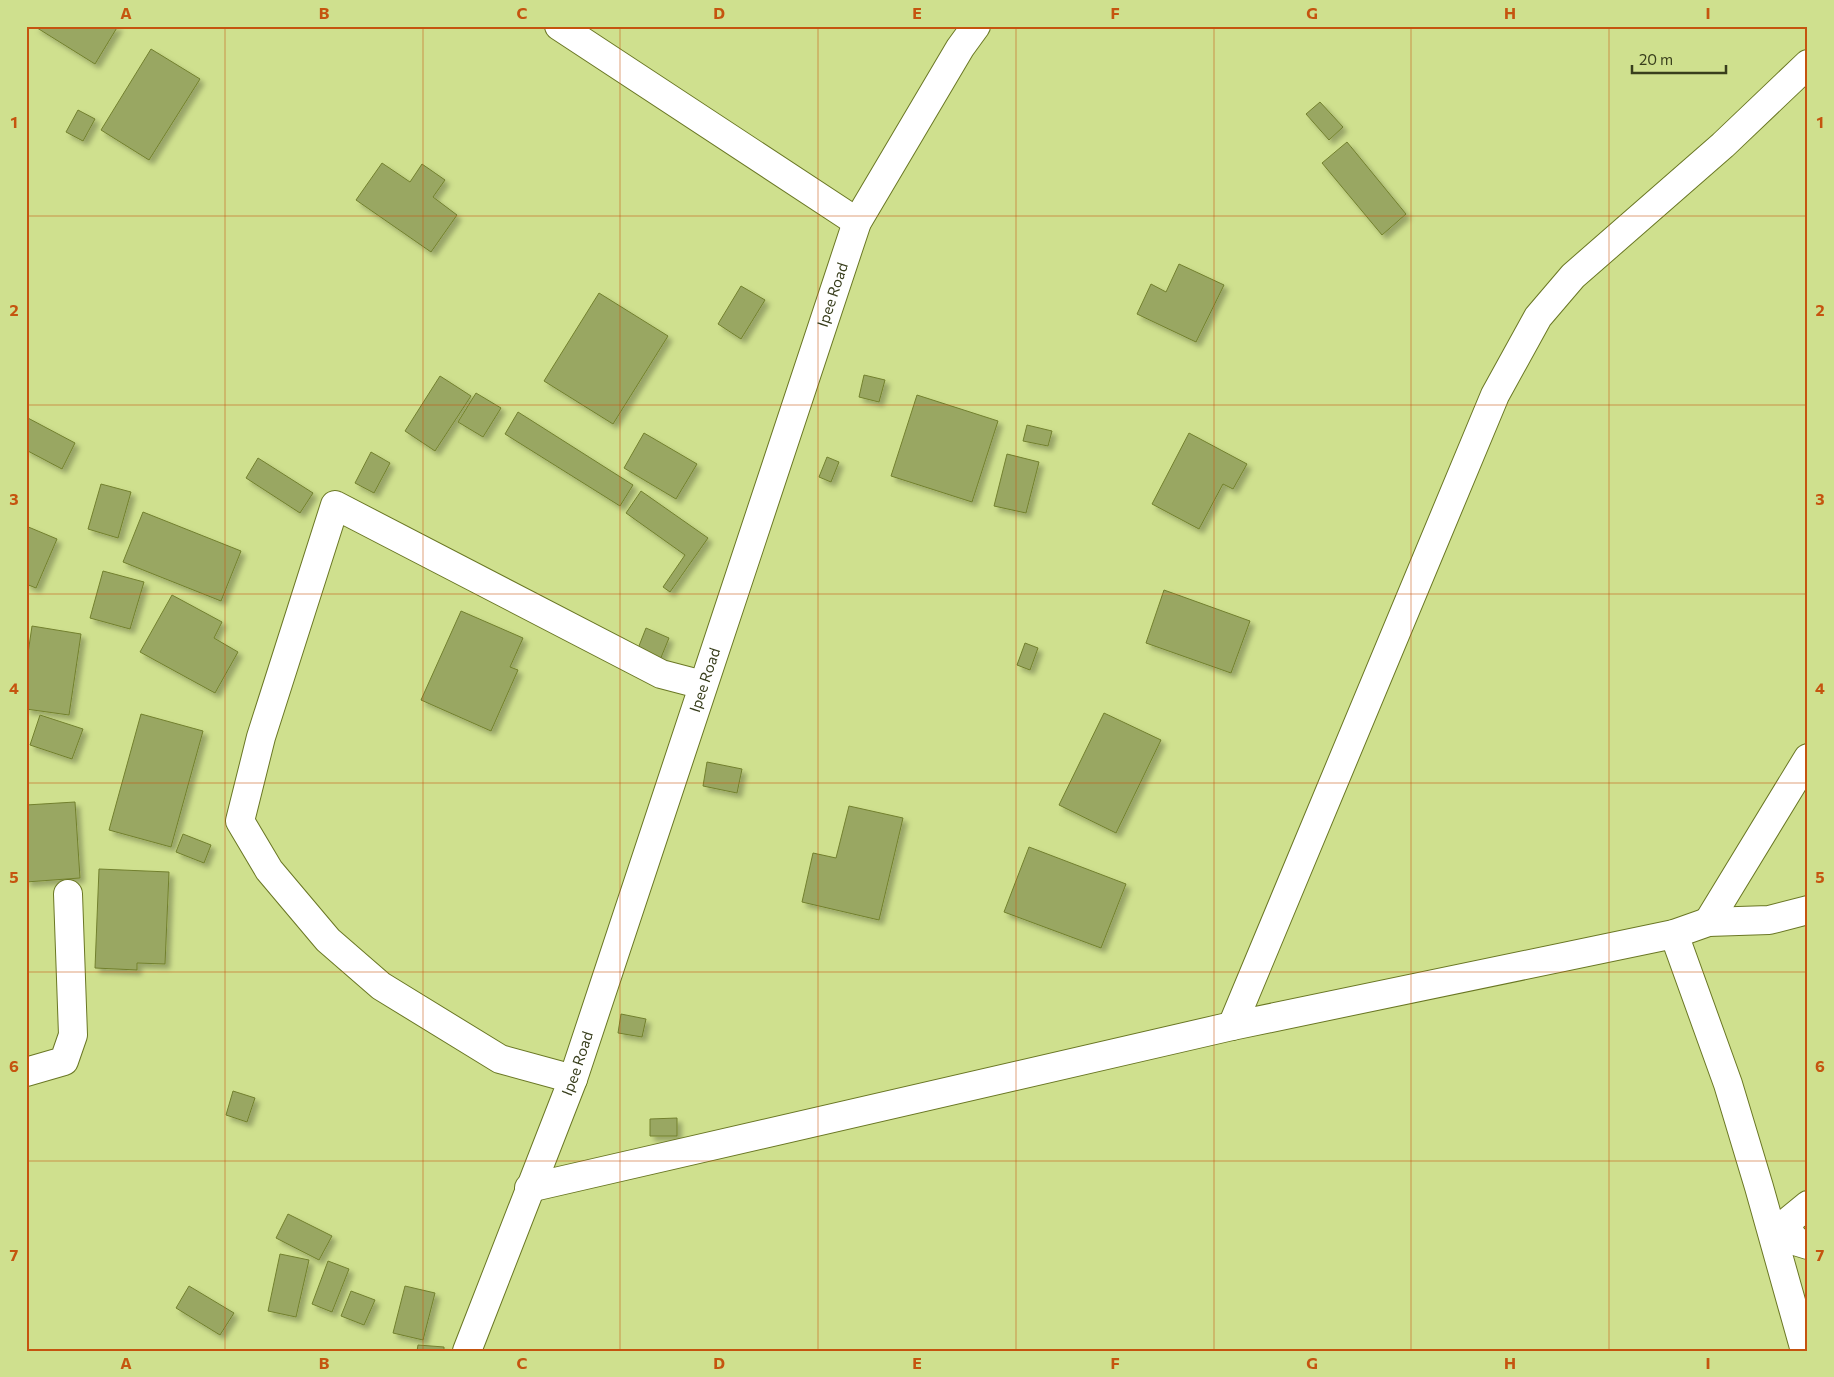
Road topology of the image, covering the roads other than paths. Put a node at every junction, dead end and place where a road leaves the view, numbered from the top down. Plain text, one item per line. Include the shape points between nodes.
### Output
1 (559, 26) edge
2 (976, 26) edge
3 (1808, 64) edge
4 (857, 222) junction
5 (704, 685) junction
6 (1808, 758) edge
7 (68, 894) dead end
8 (1808, 910) edge
9 (1708, 922) junction
10 (1674, 934) junction
11 (1232, 1026) junction
12 (26, 1072) edge
13 (573, 1079) junction
14 (529, 1188) junction
15 (1808, 1205) edge
16 (1778, 1227) junction
17 (1808, 1246) edge
18 (467, 1351) edge
19 (1806, 1351) edge

1 - 4 street
2 - 4 street, Ipee Road
3 - 11 street via 1723,145 1573,276 1538,317 1495,395
4 - 5 street, Ipee Road
5 - 13 street, Ipee Road
5 - 13 street via 661,674 335,505 261,737 240,821 269,870 328,940 381,986 500,1059
6 - 9 street
7 - 12 street via 73,1035 64,1062
8 - 9 street via 1769,920
9 - 10 street
10 - 11 street
10 - 16 street
11 - 14 street
13 - 14 street, Ipee Road
14 - 18 street, Ipee Road
15 - 16 street
16 - 17 street via 1794,1241
16 - 19 street

